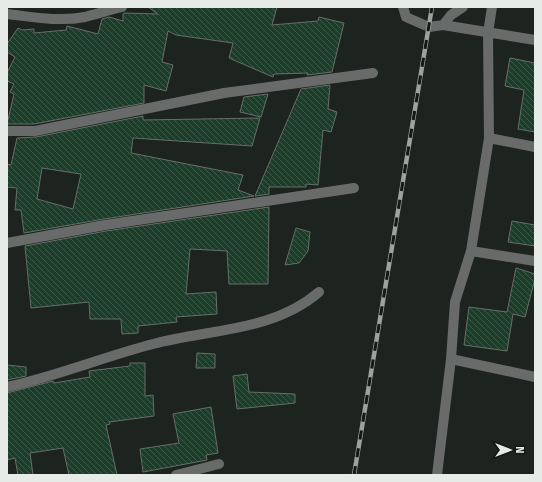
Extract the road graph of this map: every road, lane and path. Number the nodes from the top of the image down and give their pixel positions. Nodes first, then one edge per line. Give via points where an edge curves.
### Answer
1 (122, 7) edge
2 (403, 7) edge
3 (463, 7) edge
4 (492, 7) edge
5 (7, 14) edge
6 (443, 25) junction
7 (488, 33) junction
8 (535, 40) edge
9 (373, 73) dead end
10 (7, 131) edge
11 (489, 138) junction
12 (535, 147) edge
13 (354, 188) dead end
14 (7, 243) edge
15 (471, 251) junction
16 (535, 261) edge
17 (319, 292) dead end
18 (451, 359) junction
19 (535, 376) edge
20 (7, 387) edge
21 (219, 464) dead end
22 (176, 475) edge
23 (436, 475) edge

1 - 5 street via 66,19
2 - 6 street via 406,17 429,27
3 - 6 street via 451,15
4 - 7 street
6 - 7 street
7 - 8 street
7 - 11 street
9 - 10 street via 224,93 36,131
11 - 12 street
11 - 15 street
13 - 14 street via 105,225
15 - 16 street
15 - 18 street via 455,302
17 - 20 street via 307,302 257,325 160,342 43,379
18 - 19 street
18 - 23 street
21 - 22 street

